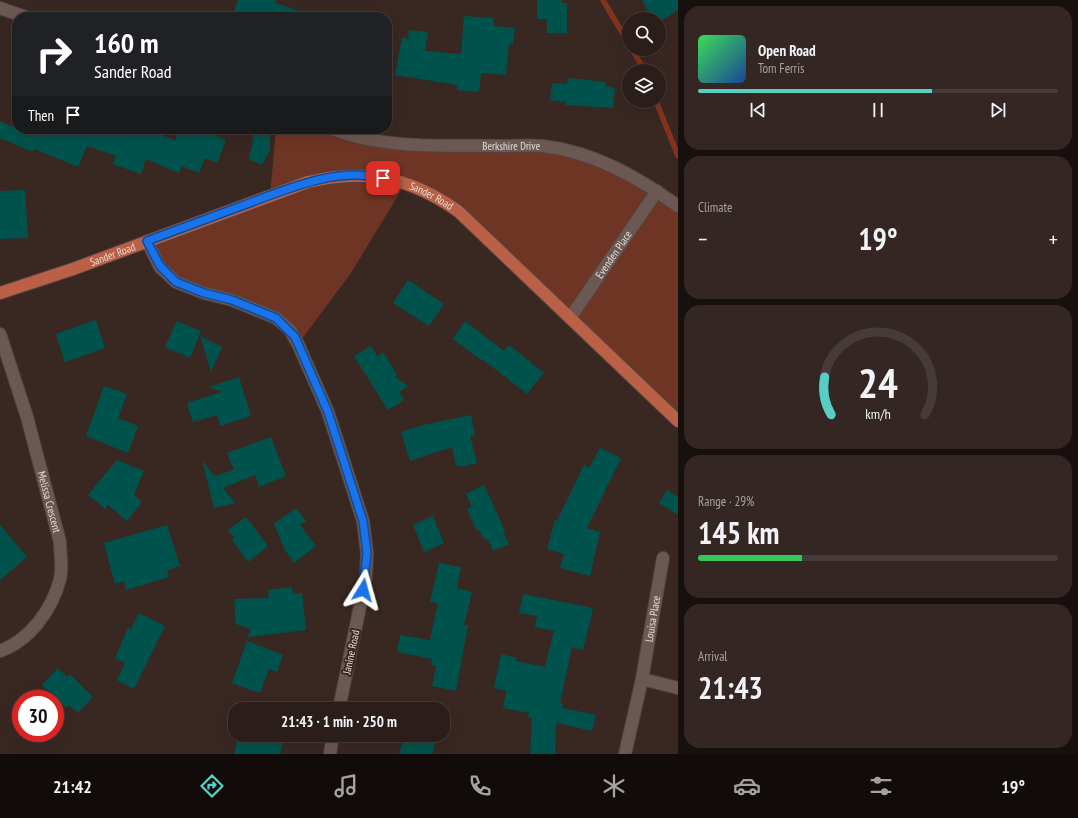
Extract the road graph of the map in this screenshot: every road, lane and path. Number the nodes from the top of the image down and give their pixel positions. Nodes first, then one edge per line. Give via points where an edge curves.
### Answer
1 (0, 8) edge
2 (12, 12) edge
3 (349, 134) edge
4 (657, 191) junction
5 (678, 206) edge
6 (147, 241) junction
7 (0, 293) edge
8 (570, 318) junction
9 (0, 334) edge
10 (678, 421) edge
11 (663, 558) dead end
12 (0, 651) edge
13 (642, 679) junction
14 (678, 688) edge
15 (340, 702) edge
16 (333, 742) edge
17 (330, 754) edge
18 (624, 754) edge

1 - 2 street
3 - 4 street, Berkshire Drive via 370,140 404,144 543,146 597,158
4 - 5 street, Berkshire Drive
4 - 8 street, Evenden Place
6 - 7 main road, Sander Road
6 - 8 main road, Sander Road via 308,182 338,176 373,176 428,192 458,211
6 - 15 street, Janine Road via 160,266 176,282 270,315 290,330 328,412 363,521 367,553 366,577
8 - 10 main road, Sander Road
9 - 12 street, Melissa Crescent via 27,418 60,542 60,578 56,592 40,622 29,634 11,647
11 - 13 street, Louisa Place
13 - 14 street
13 - 18 street, Louisa Place
16 - 17 street

